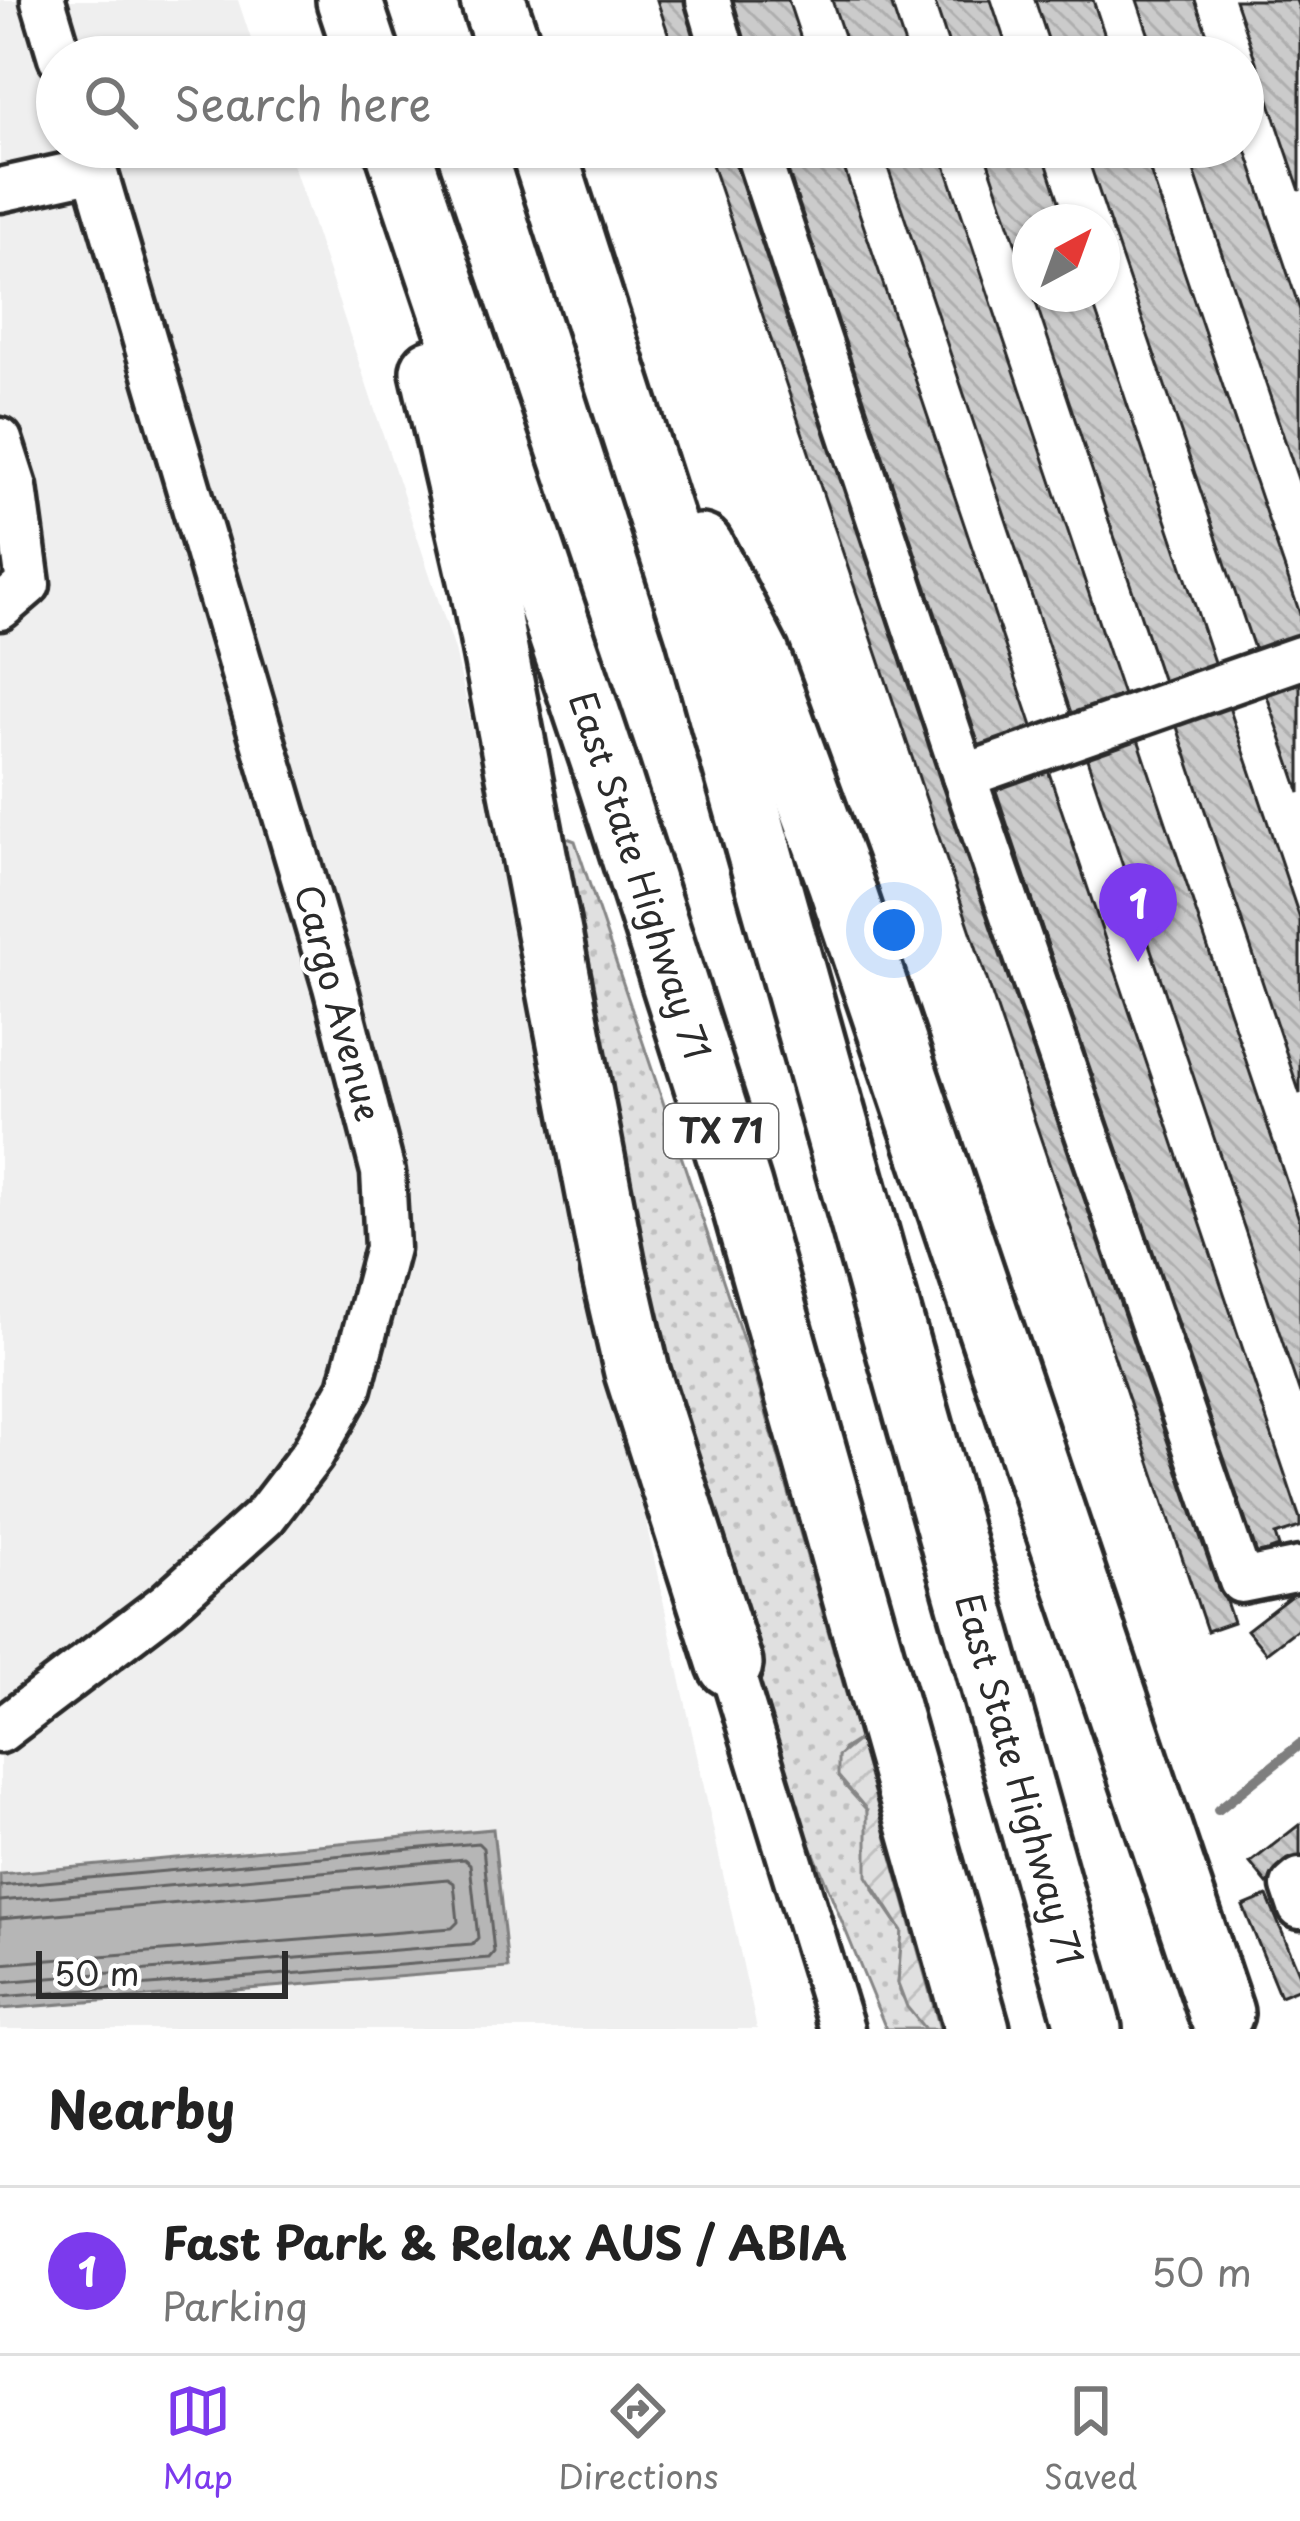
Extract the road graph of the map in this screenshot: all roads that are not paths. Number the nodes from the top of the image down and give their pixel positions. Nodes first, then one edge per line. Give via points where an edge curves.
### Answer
1 (43, 0) edge
2 (349, 0) edge
3 (493, 0) edge
4 (708, 0) edge
5 (54, 36) edge
6 (361, 36) edge
7 (505, 36) edge
8 (719, 36) edge
9 (63, 168) edge
10 (94, 168) edge
11 (404, 168) edge
12 (549, 168) edge
13 (762, 168) edge
14 (0, 190) edge
15 (429, 243) junction
16 (630, 426) junction
17 (0, 440) edge
18 (7, 493) edge
19 (0, 608) edge
20 (1300, 658) edge
21 (964, 776) junction
22 (1300, 1569) edge
23 (730, 1664) joint
24 (0, 1731) edge
25 (1300, 1880) edge
26 (1048, 1882) junction
27 (1300, 1907) edge
28 (1224, 2021) edge
29 (842, 2029) edge
30 (977, 2029) edge
31 (1089, 2029) edge
32 (1110, 2029) edge

1 - 5 street
2 - 6 highway
3 - 7 highway
4 - 8 street
9 - 14 street
10 - 24 street, Cargo Avenue via 335,986 383,1172 387,1248 350,1388 265,1516 167,1604
11 - 15 highway, East State Highway 71 / TX 71
12 - 16 highway, East State Highway 71 / TX 71
13 - 21 street
15 - 23 highway via 433,369 614,1272 637,1372
15 - 30 highway, East State Highway 71 / TX 71 via 739,1186
16 - 26 highway, East State Highway 71 / TX 71 via 698,633
16 - 28 highway via 758,655
17 - 18 street
18 - 19 street via 28,584
20 - 21 street
21 - 22 street via 1240,1581
23 - 29 street
25 - 27 street via 1293,1886
26 - 31 highway, East State Highway 71 / TX 71
26 - 32 highway

